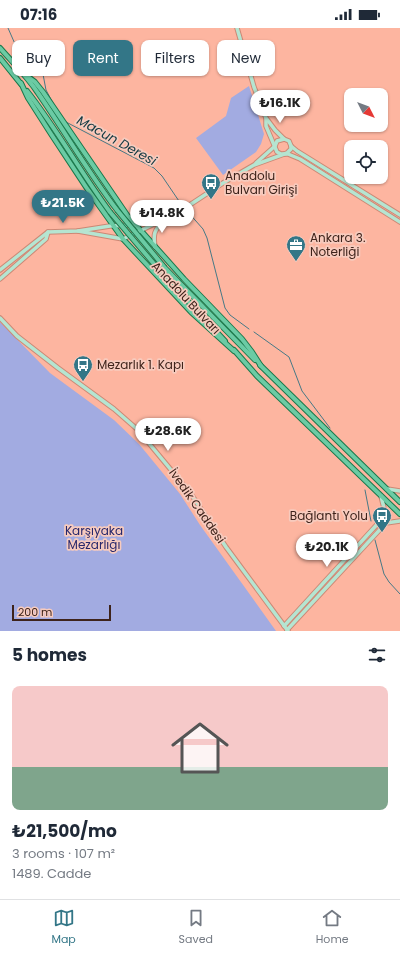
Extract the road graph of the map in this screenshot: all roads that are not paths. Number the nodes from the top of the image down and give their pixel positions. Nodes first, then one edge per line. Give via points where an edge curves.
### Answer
1 (237, 28) edge
2 (0, 48) edge
3 (0, 58) edge
4 (12, 61) edge
5 (25, 76) edge
6 (27, 76) edge
7 (21, 83) junction
8 (266, 118) junction
9 (284, 138) junction
10 (275, 146) junction
11 (291, 146) junction
12 (284, 154) junction
13 (254, 165) junction
14 (400, 215) edge
15 (162, 221) junction
16 (400, 222) edge
17 (135, 225) junction
18 (114, 226) junction
19 (78, 231) junction
20 (141, 231) junction
21 (48, 232) junction
22 (123, 239) junction
23 (155, 247) junction
24 (12, 261) junction
25 (16, 266) junction
26 (0, 270) edge
27 (0, 279) edge
28 (0, 318) edge
29 (234, 351) junction
30 (261, 366) junction
31 (387, 489) junction
32 (400, 491) edge
33 (381, 495) junction
34 (400, 502) edge
35 (400, 514) edge
36 (400, 521) edge
37 (370, 532) junction
38 (374, 535) junction
39 (351, 553) junction
40 (355, 556) junction
41 (284, 626) junction
42 (287, 630) edge

1 - 8 main road
2 - 4 main road, Anadolu Bulvarı
3 - 7 main road, Anadolu Bulvarı
5 - 30 main road, Anadolu Bulvarı, bridge via 92,177 117,210 165,268
6 - 17 main road via 43,92
7 - 18 main road via 28,98
7 - 29 main road, Anadolu Bulvarı, bridge via 110,212
8 - 9 main road
8 - 10 main road via 266,126
9 - 10 main road
9 - 11 main road
10 - 12 main road via 278,152
10 - 13 main road
11 - 12 main road via 289,152
11 - 14 main road
12 - 13 main road
12 - 16 main road via 305,162
13 - 15 main road
15 - 17 main road
15 - 20 main road
15 - 23 main road via 153,236
17 - 18 main road
17 - 20 main road
18 - 19 main road
18 - 22 main road
19 - 21 main road
19 - 22 main road
20 - 22 main road
20 - 23 main road
21 - 24 main road
21 - 25 main road via 46,239
22 - 29 main road via 191,312
23 - 30 main road via 242,339
24 - 25 main road
24 - 26 main road
25 - 27 main road
28 - 41 main road, İvedik Caddesi via 17,336 114,408 138,430 190,494
29 - 33 main road, Anadolu Bulvarı
30 - 31 main road, Anadolu Bulvarı
31 - 32 main road
31 - 34 main road, Anadolu Bulvarı
33 - 35 main road, Anadolu Bulvarı
33 - 37 main road via 384,514 382,520
36 - 38 main road via 386,523
37 - 38 main road
37 - 39 main road
38 - 40 main road
39 - 40 main road
39 - 41 main road
40 - 42 main road
41 - 42 main road, İvedik Caddesi

